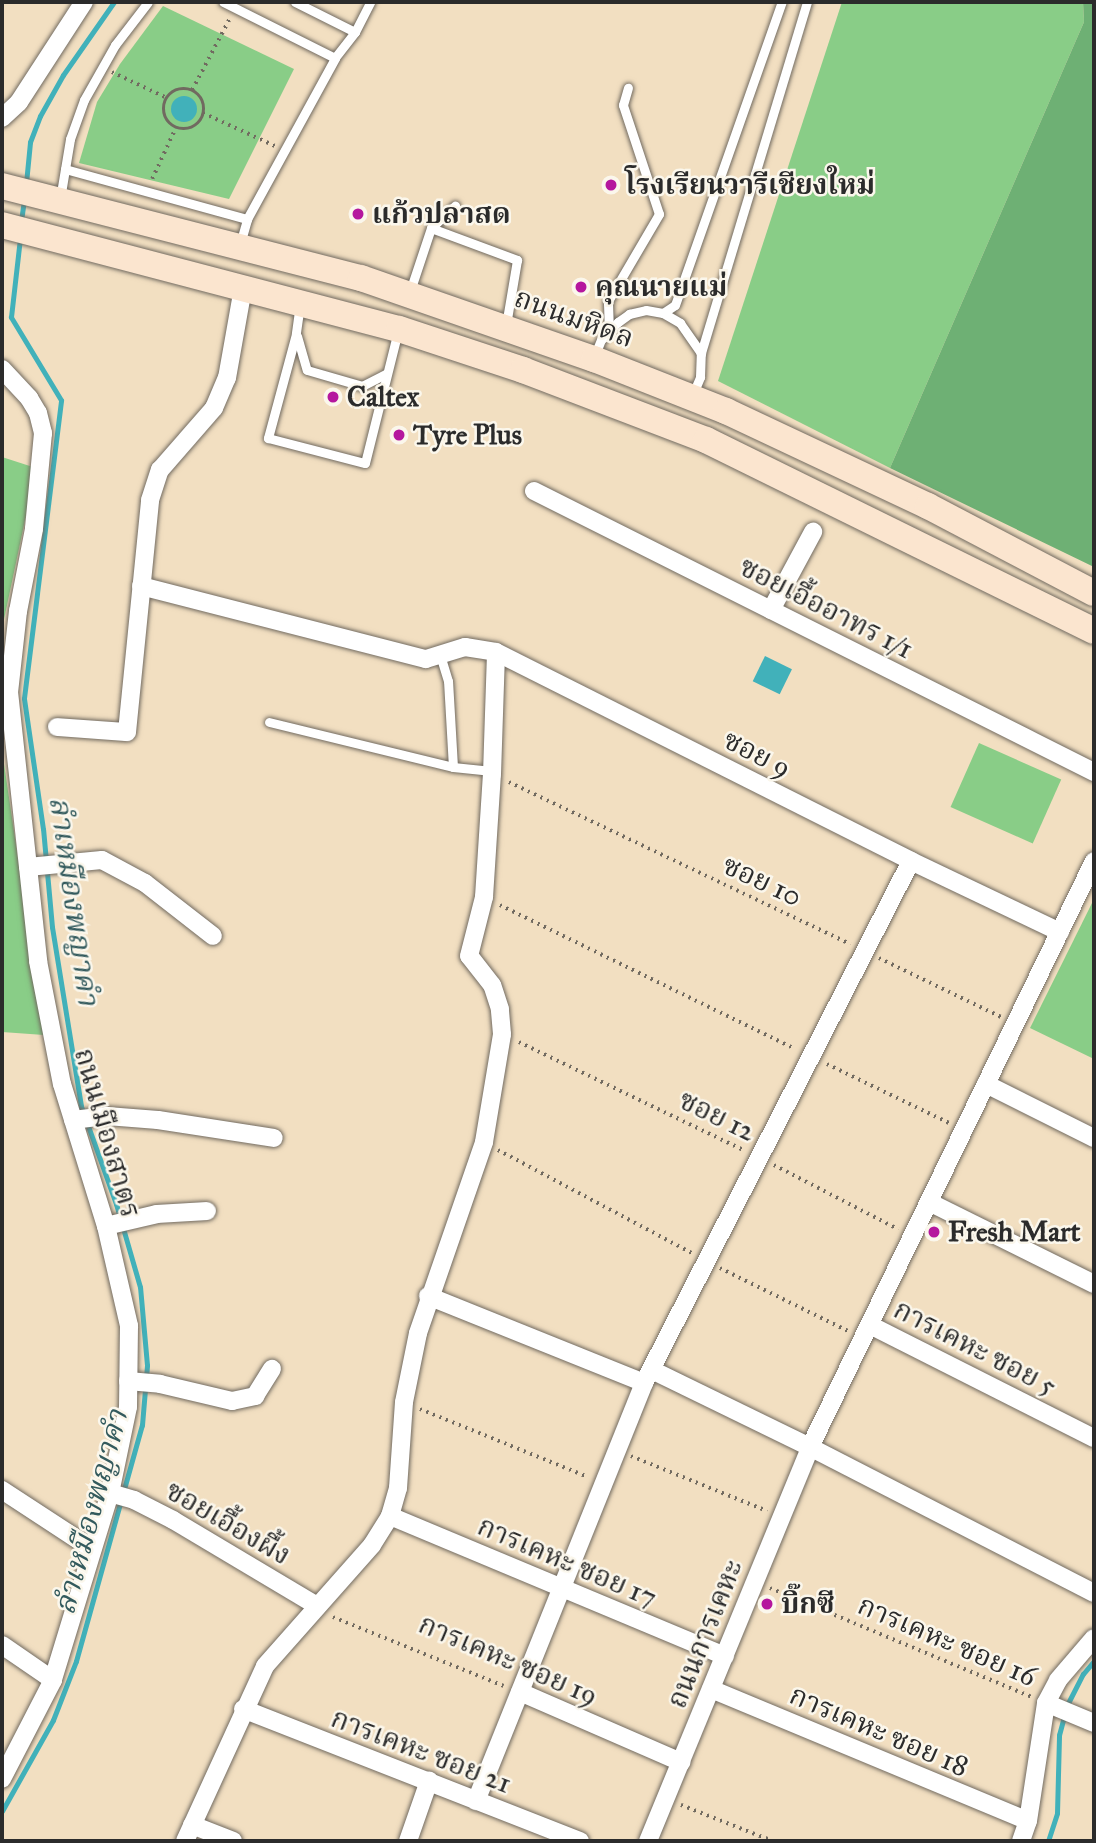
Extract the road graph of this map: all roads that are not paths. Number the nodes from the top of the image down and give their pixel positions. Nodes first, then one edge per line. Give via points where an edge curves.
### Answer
1 (84, 2) edge
2 (148, 2) edge
3 (223, 2) edge
4 (295, 2) edge
5 (370, 2) edge
6 (782, 2) edge
7 (807, 2) edge
8 (355, 32) junction
9 (335, 58) junction
10 (628, 88) dead end
11 (2, 118) edge
12 (65, 169) junction
13 (2, 186) edge
14 (48, 197) junction
15 (455, 206) dead end
16 (247, 219) junction
17 (2, 225) edge
18 (431, 228) junction
19 (240, 245) junction
20 (243, 288) junction
21 (409, 294) junction
22 (300, 304) junction
23 (663, 313) junction
24 (506, 326) junction
25 (399, 329) junction
26 (609, 332) junction
27 (296, 334) junction
28 (701, 353) junction
29 (594, 359) junction
30 (2, 369) edge
31 (387, 373) junction
32 (692, 396) junction
33 (534, 492) dead end
34 (813, 532) dead end
35 (141, 586) junction
36 (1094, 593) edge
37 (771, 610) junction
38 (1094, 631) edge
39 (496, 652) junction
40 (433, 657) junction
41 (269, 722) dead end
42 (57, 727) dead end
43 (453, 767) junction
44 (492, 772) junction
45 (1094, 772) edge
46 (911, 861) junction
47 (1094, 861) edge
48 (35, 866) junction
49 (1060, 932) junction
50 (213, 936) dead end
51 (986, 1084) junction
52 (85, 1119) junction
53 (274, 1138) dead end
54 (1094, 1138) edge
55 (929, 1202) junction
56 (207, 1211) dead end
57 (110, 1225) junction
58 (1094, 1284) edge
59 (428, 1296) junction
60 (867, 1331) junction
61 (272, 1369) dead end
62 (648, 1377) junction
63 (134, 1382) junction
64 (1094, 1438) edge
65 (810, 1447) junction
66 (2, 1490) edge
67 (121, 1496) junction
68 (390, 1516) junction
69 (92, 1549) junction
70 (561, 1588) junction
71 (1094, 1593) edge
72 (317, 1606) junction
73 (1094, 1638) edge
74 (2, 1645) edge
75 (724, 1656) junction
76 (53, 1680) junction
77 (711, 1689) junction
78 (520, 1692) junction
79 (1046, 1703) junction
80 (243, 1709) junction
81 (1094, 1723) edge
82 (681, 1762) junction
83 (2, 1779) edge
84 (429, 1782) junction
85 (476, 1801) junction
86 (1028, 1821) junction
87 (188, 1833) edge
88 (233, 1841) edge
89 (408, 1841) edge
90 (580, 1841) edge
91 (648, 1841) edge
92 (1021, 1841) edge

1 - 11 street via 19,102
2 - 12 lane via 102,67 78,113
3 - 9 lane
4 - 8 lane
5 - 8 lane
6 - 23 lane via 675,305
7 - 28 lane
8 - 9 lane
9 - 16 lane
10 - 26 lane via 623,105 659,214 608,301
12 - 14 lane
12 - 16 lane
13 - 14 main road, ถนนมหิดล
14 - 19 main road, ถนนมหิดล
15 - 18 lane
16 - 19 lane
17 - 20 main road
18 - 21 lane
18 - 24 lane via 517,261
19 - 21 main road, ถนนมหิดล
20 - 22 main road
20 - 35 street via 227,378 219,398 160,470 150,500
21 - 24 main road, ถนนมหิดล
22 - 25 main road
22 - 27 lane
23 - 26 lane via 637,311
23 - 28 lane via 685,327
24 - 29 main road, ถนนมหิดล
25 - 31 lane
25 - 38 main road via 523,370 706,440
26 - 29 lane
27 - 31 lane via 307,370 362,386
27 - 31 lane via 268,438 365,463
28 - 32 lane via 700,377
29 - 32 main road, ถนนมหิดล
30 - 48 street, ถนนเมืองสาตร via 29,398 43,433 34,529 9,692
32 - 36 main road, ถนนมหิดล via 928,506
33 - 37 street, ซอยเอื้ออาทร 1/1
34 - 37 street
35 - 40 street
35 - 42 street via 127,732
37 - 45 street, ซอยเอื้ออาทร 1/1
39 - 40 street, ซอย 9 via 465,647
39 - 44 street
39 - 46 street, ซอย 9
40 - 43 lane via 448,681
41 - 43 lane
43 - 44 lane
44 - 59 street via 484,897 469,956 492,985 502,1034 484,1142
46 - 49 street, ซอย 9
46 - 62 street
47 - 49 street, ถนนการเคหะ
48 - 50 street via 102,860 134,877
48 - 52 street, ถนนเมืองสาตร via 38,961 62,1084
49 - 51 street, ถนนการเคหะ
51 - 54 street
51 - 55 street, ถนนการเคหะ
52 - 53 street via 158,1120
52 - 57 street, ถนนเมืองสาตร
55 - 58 street
55 - 60 street, ถนนการเคหะ
56 - 57 street via 157,1214
57 - 63 street, ถนนเมืองสาตร via 129,1326
59 - 62 street
59 - 68 street via 404,1402 398,1488
60 - 64 street, การเคหะ ซอย 5
60 - 65 street, ถนนการเคหะ
61 - 63 street via 255,1396 232,1401
62 - 65 street
62 - 70 street
63 - 67 street, ถนนเมืองสาตร
65 - 71 street
65 - 75 street, ถนนการเคหะ
66 - 69 street
67 - 69 street, ถนนเมืองสาตร
67 - 72 street, ซอยเอื้องผื้ง
68 - 70 street, การเคหะ ซอย 17
68 - 72 street via 365,1554
69 - 76 street, ถนนเมืองสาตร
70 - 75 street, การเคหะ ซอย 17
70 - 78 street
72 - 80 street via 265,1666
73 - 79 street via 1058,1680
74 - 76 street
75 - 77 street, ถนนการเคหะ
76 - 83 street, ถนนเมืองสาตร
77 - 82 street, ถนนการเคหะ
77 - 86 street, การเคหะ ซอย 18
78 - 82 street, การเคหะ ซอย 19
78 - 85 street
79 - 81 street
79 - 86 street
80 - 84 street, การเคหะ ซอย 21
80 - 87 street
82 - 91 street, ถนนการเคหะ
84 - 85 street, การเคหะ ซอย 21
84 - 89 street
85 - 90 street, การเคหะ ซอย 21
86 - 92 street
87 - 88 street

